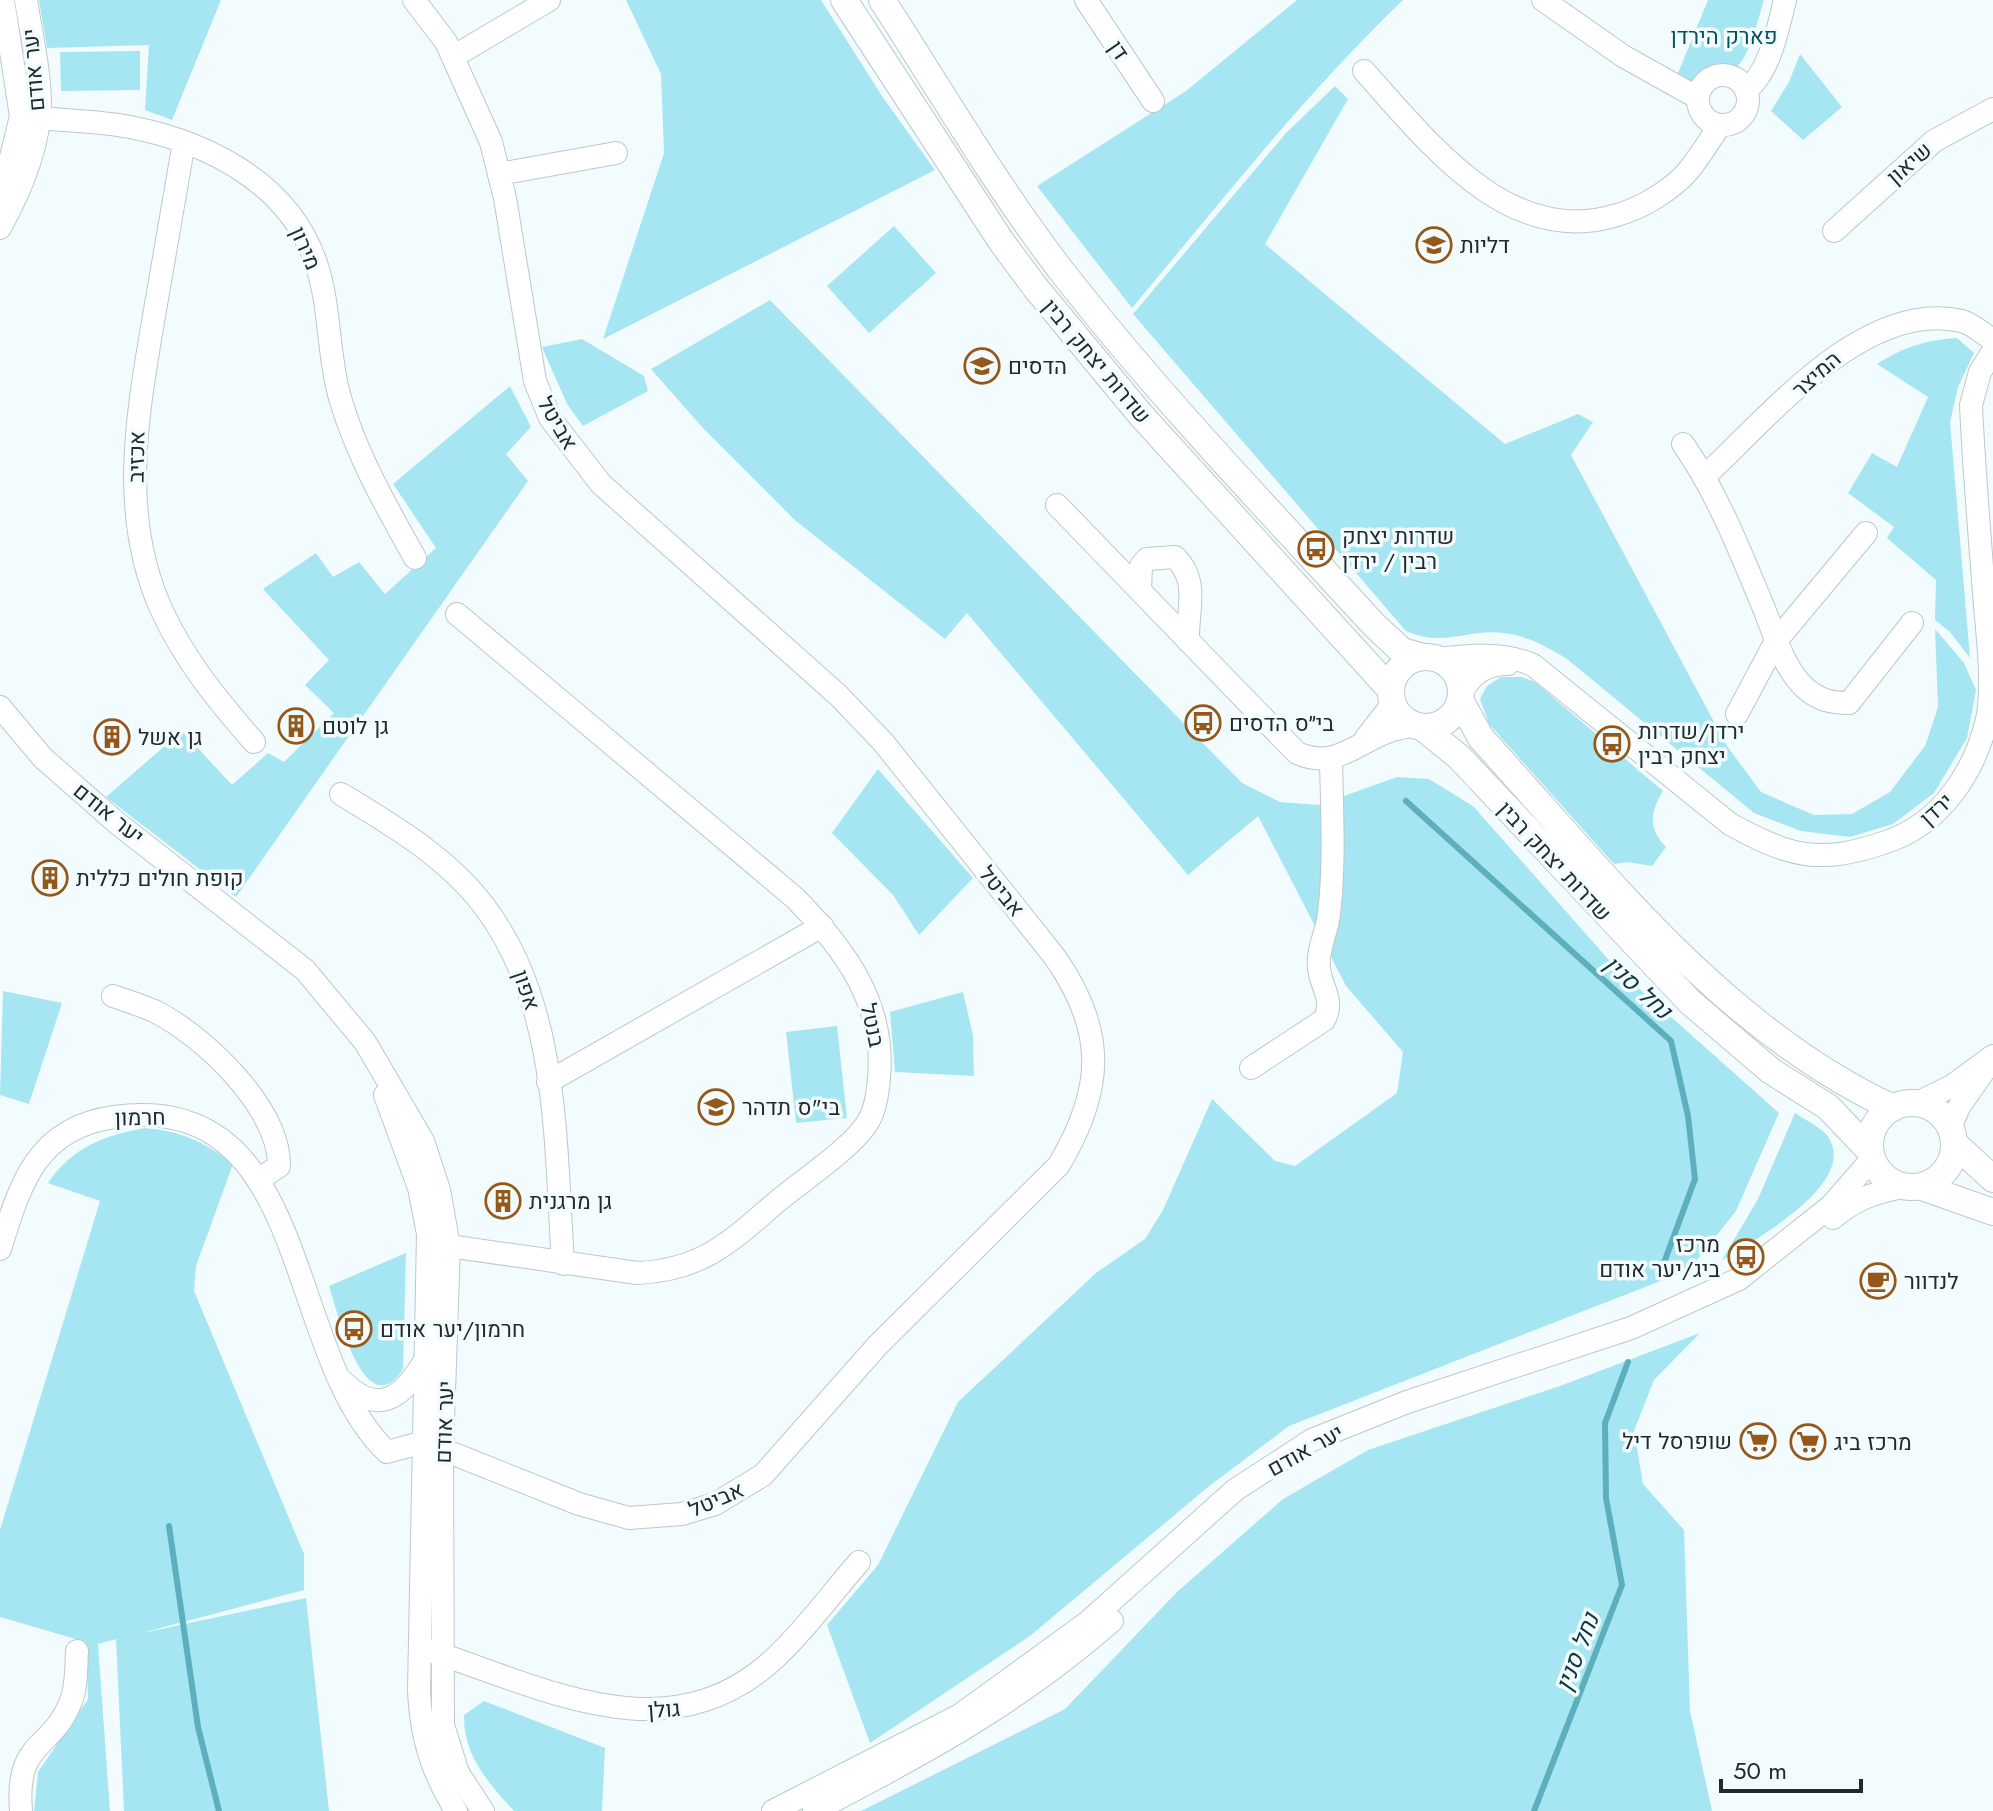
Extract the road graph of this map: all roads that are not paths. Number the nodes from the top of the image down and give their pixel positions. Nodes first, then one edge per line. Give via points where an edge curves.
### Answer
1 (3, 0) edge
2 (26, 0) edge
3 (414, 0) edge
4 (549, 0) edge
5 (844, 0) edge
6 (882, 0) edge
7 (1086, 0) edge
8 (1543, 0) edge
9 (1785, 0) edge
10 (453, 57) junction
11 (1364, 71) dead end
12 (1746, 90) junction
13 (1698, 98) junction
14 (1153, 101) dead end
15 (1993, 109) edge
16 (30, 117) junction
17 (1720, 125) junction
18 (184, 142) junction
19 (616, 153) dead end
20 (499, 174) junction
21 (0, 202) edge
22 (0, 228) edge
23 (1834, 231) dead end
24 (1993, 340) edge
25 (1993, 351) edge
26 (1683, 444) dead end
27 (1705, 476) junction
28 (1985, 481) edge
29 (1057, 505) dead end
30 (1866, 533) dead end
31 (415, 558) dead end
32 (1988, 564) edge
33 (1140, 590) junction
34 (457, 614) dead end
35 (1912, 623) dead end
36 (1188, 641) junction
37 (1776, 641) junction
38 (1430, 658) junction
39 (1533, 665) junction
40 (1391, 695) junction
41 (1460, 697) junction
42 (0, 707) edge
43 (1737, 714) dead end
44 (1419, 726) junction
45 (254, 742) dead end
46 (1362, 742) junction
47 (1331, 760) junction
48 (341, 794) dead end
49 (822, 926) junction
50 (113, 996) dead end
51 (1993, 1058) edge
52 (1251, 1068) dead end
53 (548, 1082) junction
54 (1905, 1105) junction
55 (1952, 1136) junction
56 (1871, 1155) junction
57 (1993, 1179) edge
58 (258, 1180) junction
59 (1913, 1187) junction
60 (1993, 1212) edge
61 (438, 1247) junction
62 (0, 1249) edge
63 (563, 1264) junction
64 (425, 1361) junction
65 (339, 1379) junction
66 (433, 1446) junction
67 (859, 1562) dead end
68 (77, 1651) dead end
69 (431, 1651) junction
70 (21, 1811) edge
71 (456, 1811) edge
72 (483, 1811) edge
73 (773, 1811) edge
74 (814, 1811) edge

1 - 16 street, יער אודם
2 - 16 street, יער אודם via 36,69
3 - 10 street, אביטל
4 - 10 street
5 - 40 main road, שדרות יצחק רבין via 1035,287 1140,414
6 - 38 main road, שדרות יצחק רבין via 1027,223 1092,308 1374,625 1402,651
7 - 14 street, דן
8 - 13 street via 1623,56
9 - 12 street via 1777,34
10 - 20 street, אביטל via 491,142
11 - 17 street via 1413,125 1494,198 1526,216 1558,224 1597,222 1630,212 1687,172
12 - 13 street via 1735,77 1718,75 1705,82
12 - 17 street via 1743,114
13 - 17 street via 1701,112
15 - 23 street, שיאון via 1934,141
16 - 18 street, מירון via 127,126
16 - 21 street, יער אודם
16 - 22 street, יער אודם via 24,177
18 - 31 street, מירון via 240,168 296,222 315,260 351,432
18 - 45 street, אכזיב via 136,420 135,519 162,611 183,651
19 - 20 street
20 - 66 street, אביטל via 535,381 550,418 601,484 838,695 886,746 1071,979 1095,1062 1091,1098 1059,1165 877,1346 772,1467 740,1492 682,1514 629,1518 579,1504
24 - 27 street, המיצר via 1965,322 1939,318 1878,331 1843,349
25 - 28 street, ירדן via 1980,372 1971,405
26 - 27 street
27 - 37 street
28 - 32 street, ירדן
29 - 33 street
30 - 37 street
32 - 39 street, ירדן via 1988,714 1976,752 1958,788 1932,816 1900,838 1866,849 1799,856 1730,824
33 - 36 street
33 - 36 street via 1141,566 1147,559 1175,557 1184,566 1192,595
34 - 49 street, בנטל
35 - 37 street via 1849,703 1817,697 1801,684
36 - 47 street via 1297,753
37 - 43 street
38 - 39 street, ירדן via 1485,655
38 - 40 main road via 1405,664 1396,673
38 - 41 main road via 1456,674
39 - 41 street via 1486,667 1474,674
40 - 44 main road via 1404,720
40 - 46 street via 1388,710
41 - 44 main road via 1451,717
41 - 54 main road, שדרות יצחק רבין via 1481,738 1709,982 1787,1048
42 - 61 street, יער אודם via 43,758 117,823 305,970 365,1042
44 - 46 street via 1378,733
44 - 56 main road, שדרות יצחק רבין via 1459,757 1690,1002 1771,1071 1828,1107
46 - 47 street
47 - 52 street via 1329,916 1319,950 1329,1011 1324,1020
48 - 53 street, אפון via 404,832 451,870 484,906 513,951 531,997
49 - 53 street
49 - 63 street, בנטל via 852,964 876,1026 880,1062 869,1120 841,1150 708,1258 665,1272
50 - 58 street via 155,1012 202,1043 242,1084 273,1128 279,1148 279,1166
51 - 54 street via 1952,1086
51 - 55 street via 1974,1084
53 - 63 street, אפון
54 - 55 main road via 1938,1112
54 - 56 main road via 1875,1124
55 - 57 main road
55 - 59 main road via 1946,1170
56 - 59 main road via 1890,1182
56 - 73 street, יער אודם via 1831,1206 1739,1279 1631,1328 1407,1402 1312,1440 1235,1490 1088,1622 960,1715
58 - 62 street, חרמון via 241,1153 212,1130 179,1117 140,1113 102,1118 67,1132 41,1153 21,1183
58 - 65 street, חרמון
59 - 60 main road
59 - 74 street, יער אודם via 1857,1200 1768,1271 1675,1321 1320,1449 1246,1498 1044,1678 964,1731
61 - 63 street, בנטל
61 - 64 street, יער אודם
61 - 66 street, יער אודם
64 - 65 street via 408,1388 393,1398 356,1396
64 - 66 street, יער אודם
65 - 66 street, חרמון via 351,1409 387,1452
66 - 69 street, יער אודם
67 - 69 street, גולן via 776,1657 737,1687 693,1706 616,1709
68 - 70 street via 72,1700 32,1749 22,1770
69 - 71 street, יער אודם via 421,1721 425,1748
69 - 72 street, יער אודם via 449,1750

